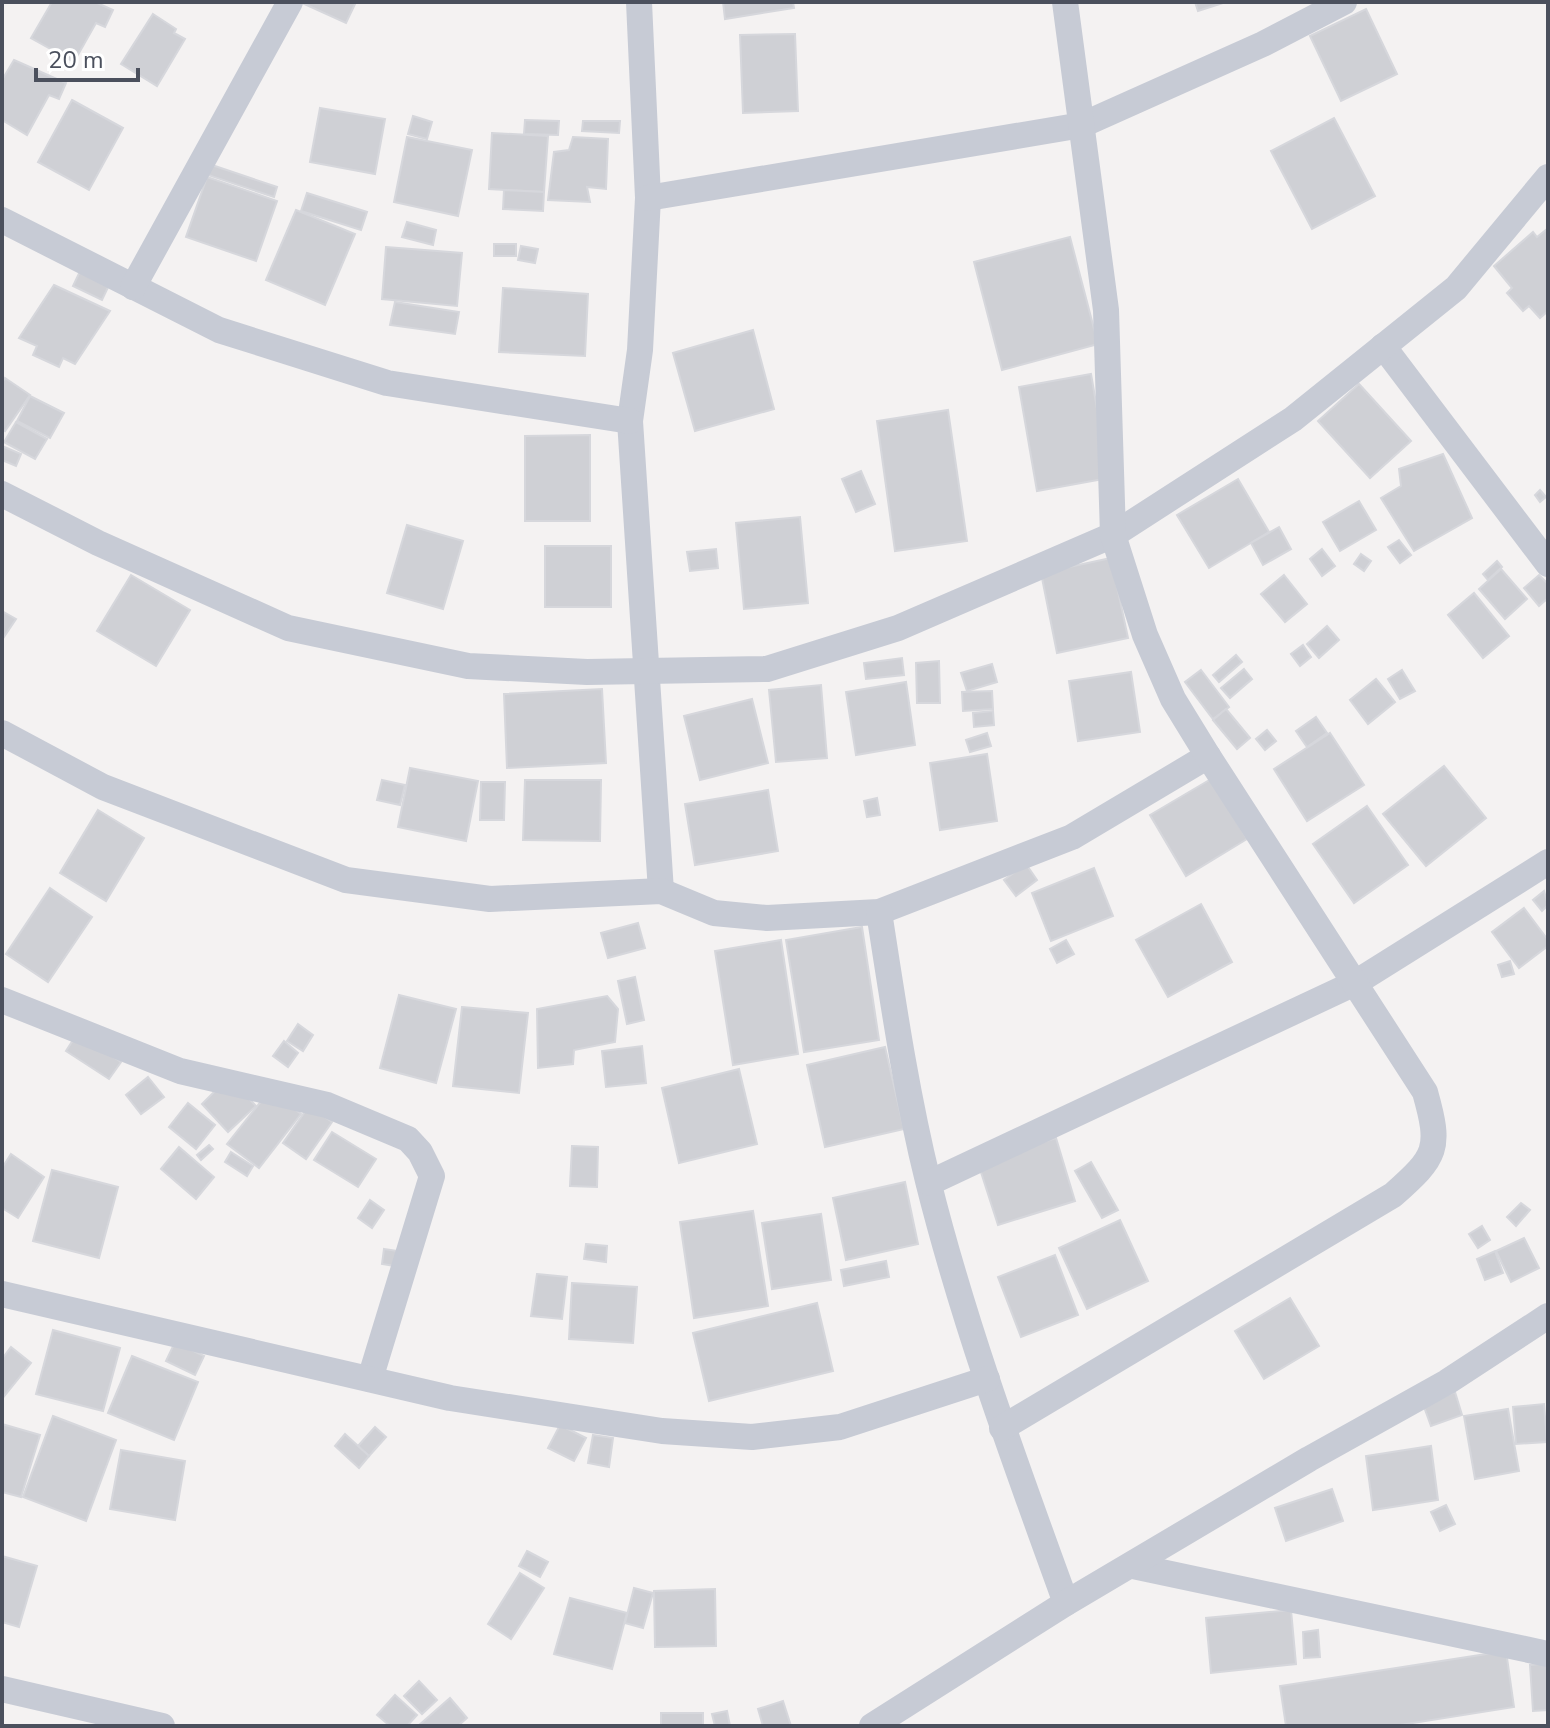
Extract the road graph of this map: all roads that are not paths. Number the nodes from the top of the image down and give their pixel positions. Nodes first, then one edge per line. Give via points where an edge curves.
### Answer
1 (290, 2) edge
2 (639, 2) edge
3 (1065, 2) edge
4 (1344, 2) edge
5 (1082, 125) junction
6 (1548, 177) edge
7 (648, 198) junction
8 (2, 220) edge
9 (133, 287) junction
10 (1383, 346) junction
11 (630, 421) junction
12 (2, 494) edge
13 (1113, 535) junction
14 (1548, 564) edge
15 (645, 671) junction
16 (2, 733) edge
17 (1208, 756) junction
18 (1548, 862) edge
19 (661, 891) junction
20 (879, 912) junction
21 (1355, 983) junction
22 (2, 1000) edge
23 (929, 1183) junction
24 (2, 1294) edge
25 (1548, 1316) edge
26 (370, 1379) junction
27 (987, 1379) junction
28 (1002, 1428) junction
29 (1133, 1566) junction
30 (1066, 1603) junction
31 (1548, 1654) edge
32 (2, 1689) edge
33 (162, 1726) edge
34 (872, 1726) edge

1 - 9 street
2 - 7 street
3 - 5 street
4 - 5 street
5 - 7 street
5 - 13 street via 1106,310
6 - 10 street via 1456,288
7 - 11 street via 640,350
8 - 9 street
9 - 11 street via 219,330 387,383
10 - 13 street via 1293,419
10 - 14 street
11 - 15 street
12 - 15 street via 288,628 468,666
13 - 15 street via 898,628 767,669
13 - 17 street via 1145,635 1173,699
15 - 19 street
16 - 19 street via 103,787 346,880 490,899
17 - 20 street via 1072,837
17 - 21 street
18 - 21 street
19 - 20 street via 714,913 754,917
20 - 23 street
21 - 23 street
21 - 28 street via 1425,1092 1435,1130 1427,1165 1393,1195
22 - 26 street via 180,1071 327,1105 408,1139 432,1176
23 - 27 street
24 - 26 street
25 - 29 street via 1447,1382
26 - 27 street via 450,1398 662,1431 752,1437 840,1427
27 - 28 street
28 - 30 street
29 - 30 street
29 - 31 street
30 - 34 street
32 - 33 street

